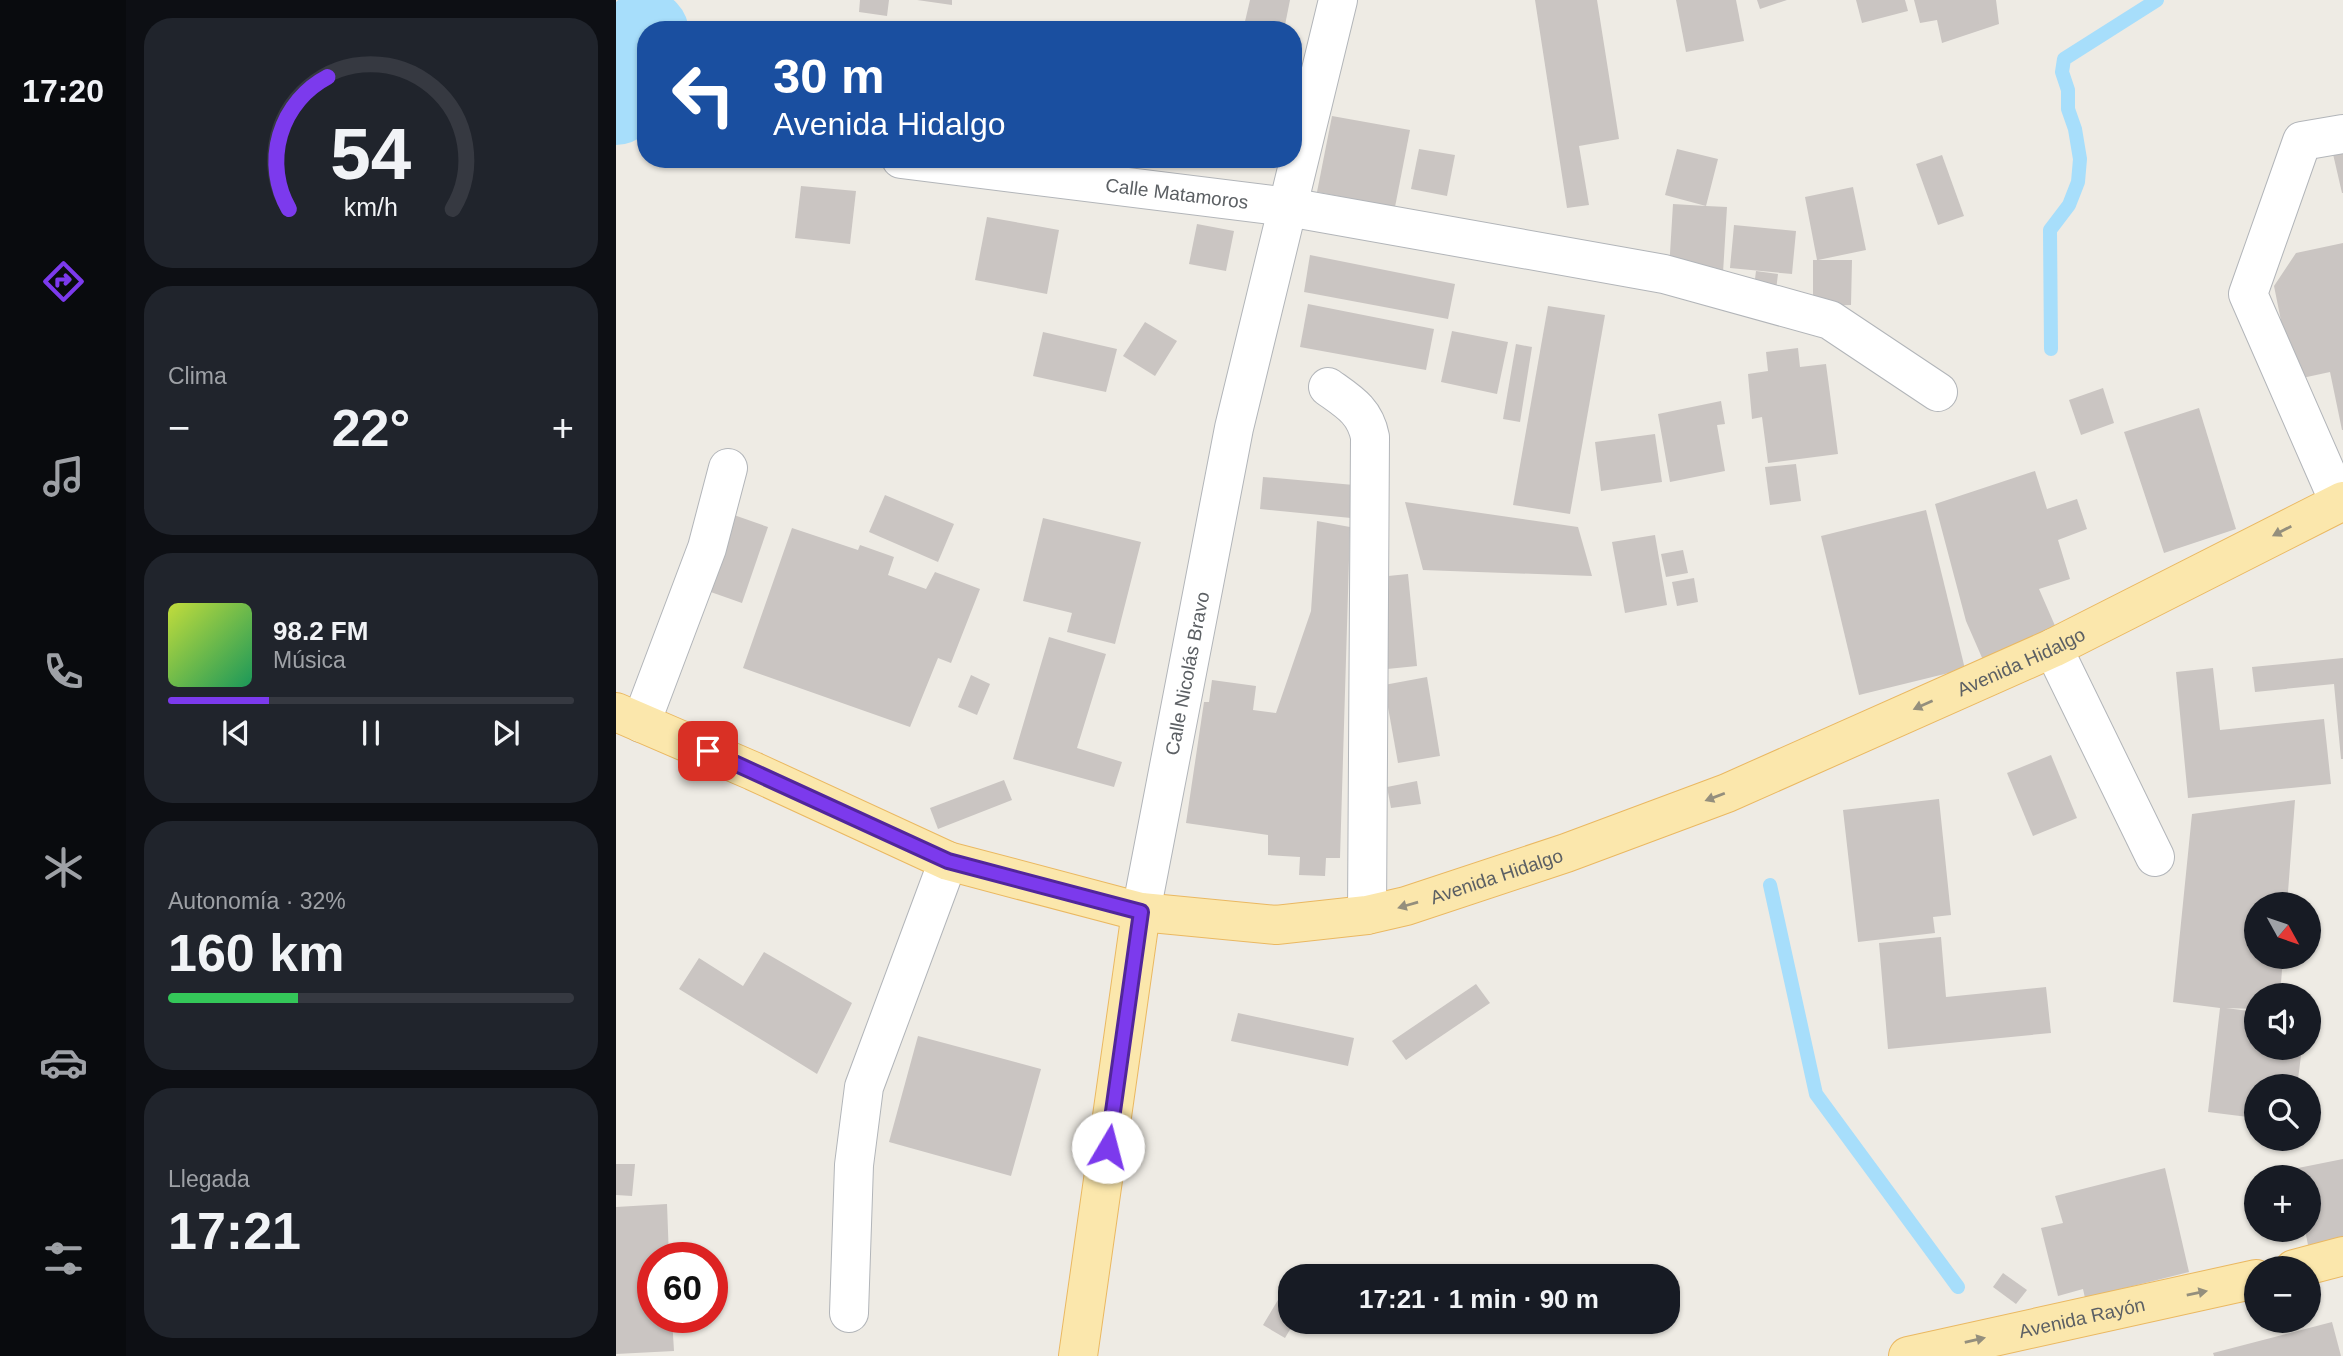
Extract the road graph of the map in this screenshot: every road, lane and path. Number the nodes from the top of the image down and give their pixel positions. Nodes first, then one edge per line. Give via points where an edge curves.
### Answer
1 (1338, 0) edge
2 (2343, 134) edge
3 (1302, 149) edge
4 (974, 168) edge
5 (1297, 168) edge
6 (1288, 207) junction
7 (1328, 387) dead end
8 (1938, 392) dead end
9 (728, 468) dead end
10 (2341, 501) edge
11 (2053, 648) junction
12 (628, 717) edge
13 (2155, 857) dead end
14 (948, 861) junction
15 (1141, 912) junction
16 (1367, 915) junction
17 (2343, 1256) edge
18 (2321, 1262) edge
19 (2244, 1282) edge
20 (849, 1313) dead end
21 (1078, 1356) edge
22 (1908, 1356) edge

1 - 3 street, Calle Nicolás Bravo
2 - 10 street via 2302,141 2248,293
4 - 6 street, Calle Matamoros
5 - 6 street, Calle Nicolás Bravo
6 - 8 street, Calle Matamoros via 1664,274 1830,320
6 - 15 street, Calle Nicolás Bravo via 1234,428
7 - 16 street via 1356,406 1366,418 1370,437
9 - 12 street via 707,548
10 -> 11 main road, Avenida Hidalgo
11 - 13 street
11 -> 16 main road, Avenida Hidalgo via 1727,793 1566,853
12 - 14 main road, Avenida Hidalgo
14 - 15 main road, Avenida Hidalgo
14 - 20 street via 864,1087 854,1165
15 - 16 main road, Avenida Hidalgo via 1276,925
15 - 21 main road, Calle Nicolás Bravo
17 - 18 main road
22 -> 19 main road, Avenida Rayón

